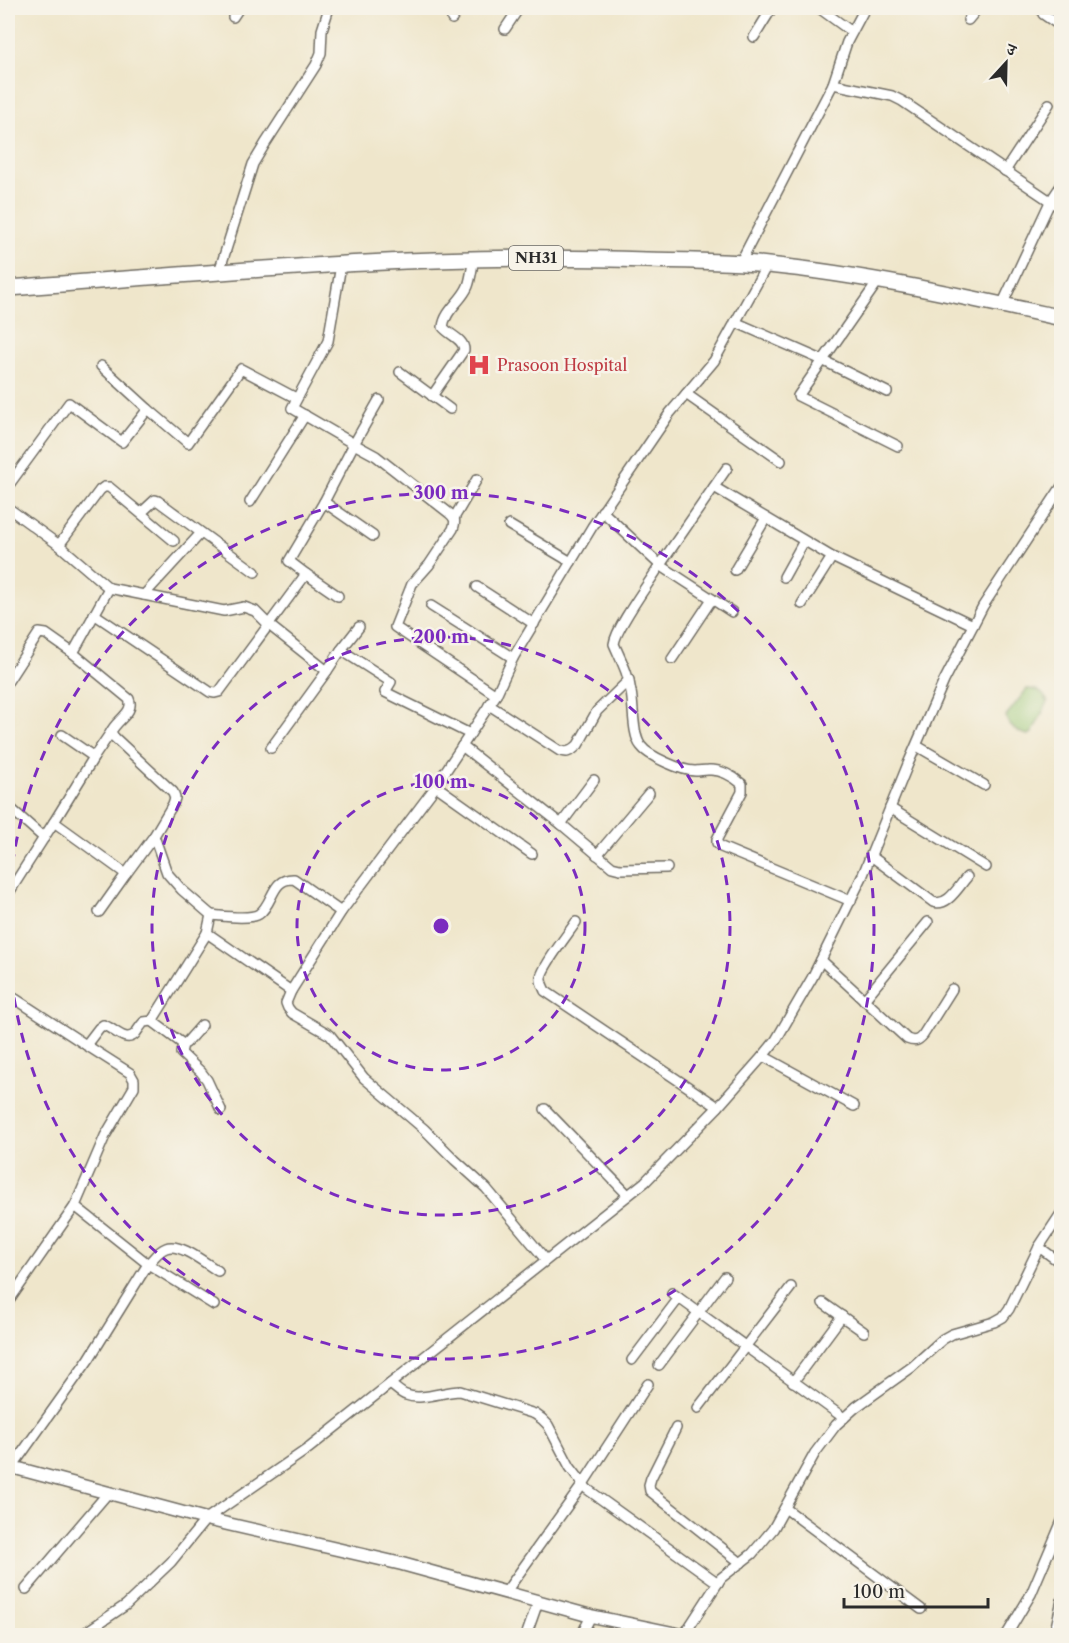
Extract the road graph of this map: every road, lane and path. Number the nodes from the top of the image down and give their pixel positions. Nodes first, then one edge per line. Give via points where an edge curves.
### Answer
1 (239, 8) edge
2 (329, 8) edge
3 (459, 8) edge
4 (519, 8) edge
5 (772, 8) edge
6 (819, 8) edge
7 (865, 8) edge
8 (978, 8) edge
9 (1043, 14) dead end
10 (232, 18) dead end
11 (452, 19) dead end
12 (968, 20) dead end
13 (1060, 21) edge
14 (505, 29) dead end
15 (852, 32) junction
16 (754, 37) dead end
17 (833, 84) junction
18 (1049, 104) dead end
19 (1005, 171) junction
20 (1062, 184) edge
21 (1050, 202) junction
22 (1062, 209) edge
23 (474, 258) junction
24 (740, 263) junction
25 (340, 265) junction
26 (767, 265) junction
27 (219, 272) junction
28 (879, 280) junction
29 (8, 288) edge
30 (1002, 305) junction
31 (1062, 318) edge
32 (735, 322) junction
33 (822, 360) junction
34 (101, 366) dead end
35 (400, 372) dead end
36 (887, 392) dead end
37 (686, 394) junction
38 (432, 396) junction
39 (296, 398) junction
40 (379, 400) dead end
41 (148, 409) junction
42 (450, 409) dead end
43 (305, 415) junction
44 (354, 444) junction
45 (898, 446) dead end
46 (781, 461) dead end
47 (728, 468) dead end
48 (477, 479) dead end
49 (8, 486) edge
50 (1062, 486) edge
51 (714, 487) junction
52 (250, 502) dead end
53 (324, 502) junction
54 (8, 508) edge
55 (602, 511) junction
56 (141, 513) junction
57 (454, 518) junction
58 (766, 518) junction
59 (509, 525) dead end
60 (201, 533) junction
61 (373, 536) dead end
62 (174, 541) dead end
63 (804, 541) junction
64 (59, 545) junction
65 (832, 557) junction
66 (571, 562) junction
67 (660, 565) junction
68 (735, 570) dead end
69 (255, 572) dead end
70 (306, 574) junction
71 (784, 577) dead end
72 (477, 587) dead end
73 (109, 588) junction
74 (144, 595) junction
75 (338, 596) dead end
76 (712, 599) junction
77 (802, 604) dead end
78 (431, 606) dead end
79 (732, 612) dead end
80 (94, 614) junction
81 (534, 624) junction
82 (269, 625) junction
83 (973, 625) junction
84 (359, 627) dead end
85 (341, 650) junction
86 (73, 653) junction
87 (513, 658) junction
88 (672, 659) dead end
89 (327, 671) junction
90 (629, 680) junction
91 (8, 681) edge
92 (496, 695) junction
93 (489, 705) junction
94 (111, 732) junction
95 (470, 734) junction
96 (62, 735) dead end
97 (462, 746) junction
98 (916, 746) junction
99 (271, 748) dead end
100 (94, 757) junction
101 (594, 780) dead end
102 (984, 785) dead end
103 (436, 786) junction
104 (649, 793) dead end
105 (8, 806) edge
106 (890, 808) junction
107 (54, 822) junction
108 (561, 824) junction
109 (154, 836) junction
110 (44, 838) junction
111 (532, 854) dead end
112 (597, 855) junction
113 (871, 856) junction
114 (986, 867) dead end
115 (667, 868) dead end
116 (126, 874) junction
117 (966, 877) dead end
118 (8, 894) edge
119 (851, 901) junction
120 (99, 912) dead end
121 (341, 912) junction
122 (211, 915) junction
123 (576, 922) dead end
124 (928, 922) dead end
125 (207, 933) junction
126 (821, 960) junction
127 (952, 989) dead end
128 (291, 991) junction
129 (14, 998) dead end
130 (864, 1000) junction
131 (152, 1021) junction
132 (202, 1025) dead end
133 (183, 1044) junction
134 (86, 1045) junction
135 (763, 1056) junction
136 (854, 1106) dead end
137 (718, 1107) junction
138 (545, 1109) dead end
139 (221, 1110) dead end
140 (628, 1195) junction
141 (75, 1206) junction
142 (1062, 1212) edge
143 (1039, 1246) junction
144 (546, 1260) junction
145 (148, 1264) junction
146 (1062, 1264) edge
147 (218, 1271) dead end
148 (725, 1277) dead end
149 (791, 1287) dead end
150 (8, 1302) edge
151 (823, 1303) dead end
152 (214, 1305) dead end
153 (698, 1312) junction
154 (842, 1316) junction
155 (864, 1332) dead end
156 (745, 1347) junction
157 (632, 1360) dead end
158 (658, 1365) dead end
159 (793, 1382) junction
160 (390, 1384) junction
161 (648, 1384) dead end
162 (698, 1408) dead end
163 (844, 1418) junction
164 (676, 1428) dead end
165 (10, 1466) edge
166 (583, 1484) junction
167 (108, 1493) junction
168 (785, 1508) junction
169 (206, 1519) junction
170 (1062, 1521) edge
171 (741, 1563) junction
172 (718, 1583) junction
173 (26, 1589) dead end
174 (505, 1593) junction
175 (1062, 1600) edge
176 (538, 1602) junction
177 (921, 1610) dead end
178 (591, 1616) junction
179 (665, 1633) edge
180 (80, 1635) edge
181 (526, 1635) edge
182 (581, 1635) edge
183 (685, 1635) edge
184 (1008, 1635) edge
185 (1054, 1635) edge

1 - 10 street
2 - 27 street via 322,30 321,53 254,164
3 - 11 street
4 - 14 street
5 - 16 street
6 - 15 street
7 - 15 street
8 - 12 street
9 - 13 street
15 - 17 street
17 - 19 street via 902,101
17 - 24 street
18 - 19 street
19 - 21 street
20 - 21 street
21 - 22 street
21 - 30 street
23 - 24 highway, NH31
23 - 25 highway, NH31
23 - 38 street via 468,286 443,327 464,345 464,350
24 - 26 highway, NH31
25 - 27 highway, NH31
25 - 39 street via 328,341
26 - 28 highway, NH31
26 - 32 street
27 - 29 highway, NH31
28 - 30 highway, NH31
28 - 33 street
30 - 31 highway, NH31
32 - 33 street
32 - 37 street via 714,361
33 - 36 street
33 - 45 street via 798,396
34 - 41 street
35 - 38 street
37 - 46 street
37 - 55 street
38 - 42 street
39 - 41 street via 241,369 188,443
39 - 43 street via 291,408
40 - 44 street
41 - 49 street via 122,442 69,403
43 - 44 street
43 - 52 street
44 - 53 street
44 - 57 street via 376,456
47 - 51 street
48 - 57 street
50 - 83 street
51 - 58 street
51 - 67 street
53 - 61 street
53 - 70 street via 289,561
54 - 64 street
55 - 66 street
55 - 67 street
56 - 60 street via 155,500
56 - 62 street
56 - 64 street via 105,487
57 - 92 street via 453,529 412,584 394,627
58 - 63 street
58 - 68 street
59 - 66 street
60 - 69 street
60 - 74 street
63 - 65 street
63 - 71 street
64 - 73 street
65 - 77 street
65 - 83 street
66 - 81 street
67 - 76 street
67 - 90 street via 614,640
70 - 75 street
70 - 82 street
72 - 81 street
73 - 74 street
73 - 80 street
74 - 82 street via 224,611 244,607 255,611
76 - 79 street
76 - 88 street
78 - 87 street
80 - 82 street via 215,693
80 - 86 street
81 - 87 street
82 - 89 street
83 - 98 street
84 - 85 street
85 - 89 street
85 - 95 street via 391,682 385,692
86 - 91 street via 39,633
86 - 94 street via 131,703
87 - 92 street
89 - 99 street
90 - 93 street via 597,711 578,745 567,752
90 - 119 street via 635,731 641,746 678,768 717,770 742,784 742,792 717,839 721,847
92 - 93 street
93 - 95 street
94 - 100 street
94 - 109 street via 173,792 173,804
95 - 97 street
96 - 100 street
97 - 103 street
97 - 108 street
98 - 102 street
98 - 106 street
100 - 107 street
101 - 108 street
103 - 111 street
103 - 121 street
104 - 112 street
105 - 110 street
106 - 113 street
106 - 114 street
107 - 110 street
107 - 116 street
108 - 112 street
109 - 116 street
109 - 122 street via 167,873
110 - 118 street
112 - 115 street via 620,869
113 - 117 street via 938,904 947,901
113 - 119 street
116 - 120 street
119 - 126 street
121 - 122 street via 294,879 285,878 258,915
121 - 128 street
122 - 125 street
123 - 137 street via 545,969 541,978 545,991
124 - 130 street
125 - 128 street
125 - 131 street
126 - 130 street
126 - 135 street
127 - 130 street via 923,1035 914,1041 908,1040
128 - 144 street via 286,1003 292,1013 330,1035 364,1078 486,1188
129 - 134 street
131 - 133 street
131 - 134 street via 144,1022 130,1037 103,1025
132 - 133 street
133 - 139 street via 181,1053 207,1080
134 - 141 street via 130,1074 134,1088 105,1136
135 - 136 street
135 - 137 street
137 - 140 street
138 - 140 street
140 - 144 street
141 - 145 street
141 - 150 street
142 - 143 street
143 - 146 street
143 - 163 street via 1003,1317 943,1338
144 - 160 street
145 - 147 street via 164,1248 176,1247
145 - 152 street
145 - 165 street via 89,1359
148 - 153 street
149 - 156 street
151 - 154 street
153 - 156 street
153 - 157 street via 675,1296
153 - 158 street
154 - 155 street
154 - 159 street
156 - 159 street
156 - 162 street
159 - 163 street
160 - 166 street via 411,1397 460,1390 535,1414 548,1425
160 - 169 street via 309,1448
161 - 166 street
163 - 168 street via 815,1454
164 - 171 street via 651,1478 650,1491
165 - 167 main road
166 - 172 street
166 - 174 street
167 - 169 main road
167 - 173 street
168 - 171 street via 763,1543
168 - 177 street
169 - 174 main road via 402,1564
169 - 180 street via 171,1562 126,1605
170 - 184 street via 1031,1594
171 - 172 street
172 - 183 street
174 - 176 main road
175 - 185 street
176 - 178 main road
176 - 181 street
178 - 179 main road
178 - 182 street
179 - 183 main road

